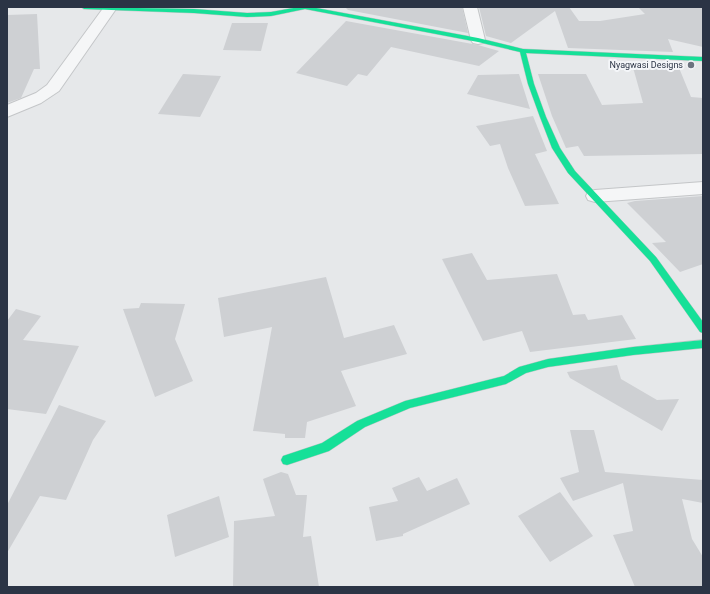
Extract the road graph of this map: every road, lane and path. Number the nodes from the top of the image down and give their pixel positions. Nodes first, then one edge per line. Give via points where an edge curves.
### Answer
1 (84, 7) edge
2 (303, 7) edge
3 (470, 7) edge
4 (109, 9) junction
5 (478, 40) junction
6 (523, 51) junction
7 (703, 59) edge
8 (7, 112) edge
9 (703, 188) edge
10 (595, 196) junction
11 (703, 329) edge
12 (703, 344) edge
13 (287, 460) dead end

1 - 4 street
2 - 4 street via 271,14 247,15
2 - 5 street
3 - 5 street
4 - 8 street via 54,88 35,101
5 - 6 street
6 - 7 street
6 - 10 street via 531,84 556,148 572,172
9 - 10 street
10 - 11 street via 653,259
12 - 13 street via 633,351 536,366 506,380 409,404 360,424 325,447

